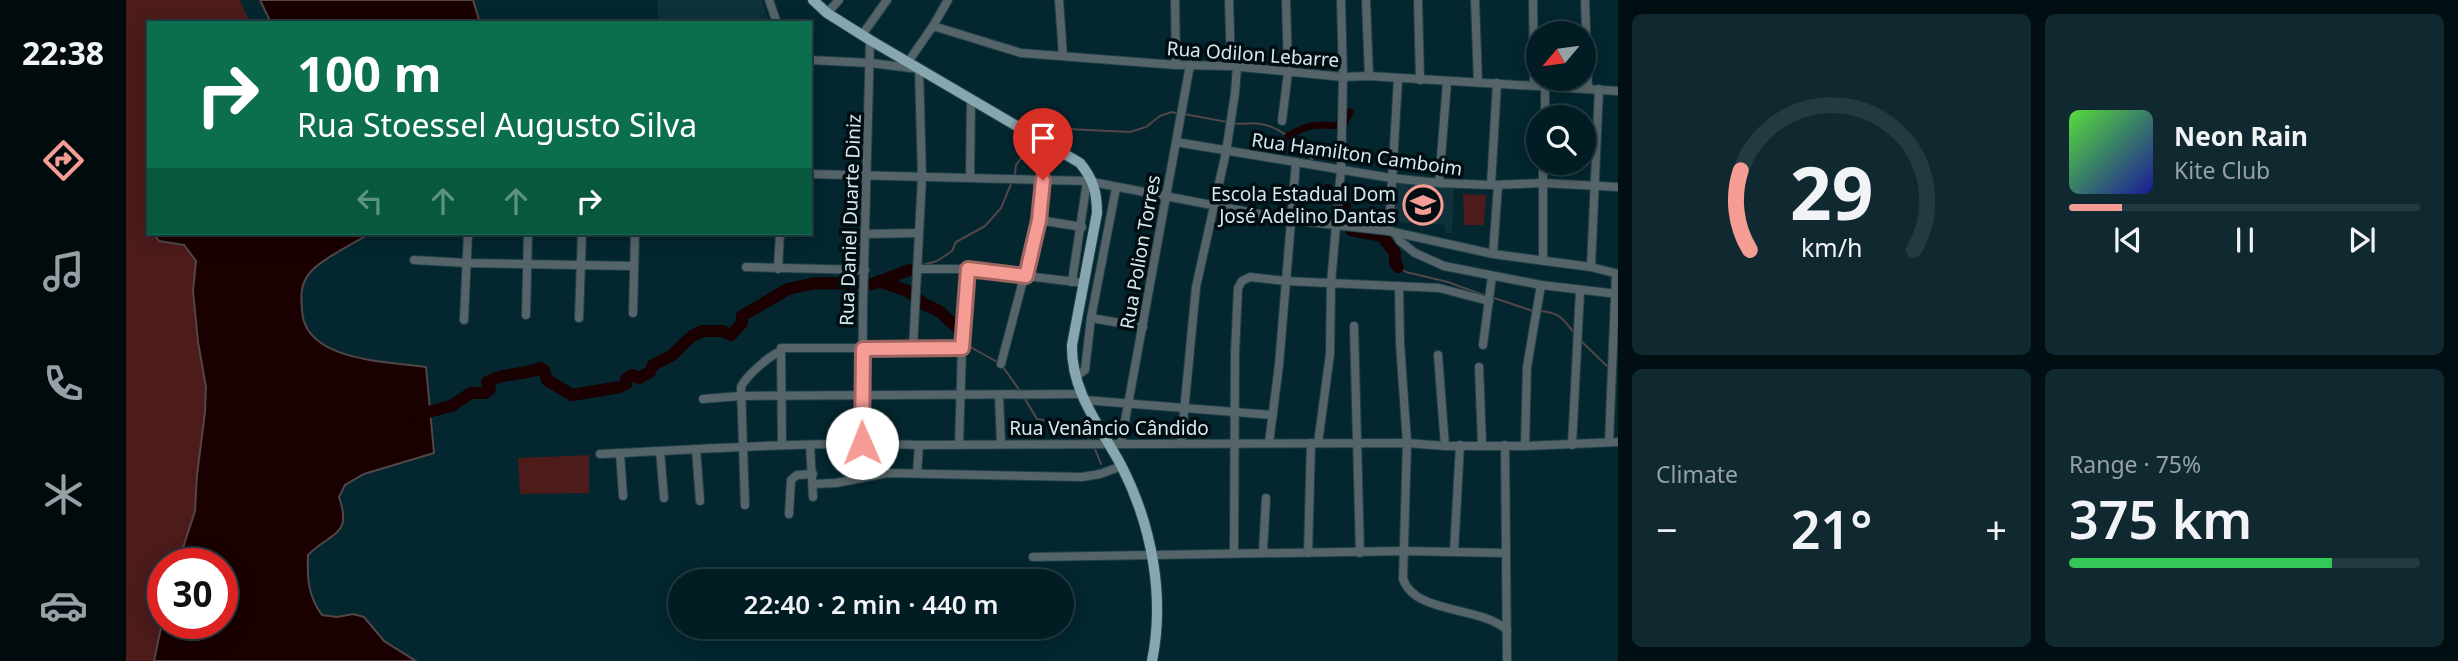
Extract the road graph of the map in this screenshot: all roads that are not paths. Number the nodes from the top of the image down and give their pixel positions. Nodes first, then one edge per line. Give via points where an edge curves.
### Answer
1 (769, 0) edge
2 (813, 0) edge
3 (839, 0) edge
4 (887, 0) edge
5 (948, 0) edge
6 (1059, 0) edge
7 (1174, 0) edge
8 (1229, 0) edge
9 (1286, 0) edge
10 (1341, 0) edge
11 (1366, 0) edge
12 (1418, 0) edge
13 (1475, 0) edge
14 (1533, 0) edge
15 (1585, 0) edge
16 (827, 13) junction
17 (776, 21) edge
18 (1533, 21) edge
19 (1586, 21) edge
20 (933, 26) junction
21 (866, 38) junction
22 (1063, 56) junction
23 (812, 60) edge
24 (908, 62) junction
25 (871, 63) junction
26 (1176, 65) junction
27 (1190, 65) junction
28 (1234, 67) junction
29 (919, 69) junction
30 (1288, 72) junction
31 (1368, 76) junction
32 (1343, 77) junction
33 (1398, 79) junction
34 (1420, 80) junction
35 (1447, 82) junction
36 (1478, 82) junction
37 (1497, 83) junction
38 (1526, 84) edge
39 (1596, 89) edge
40 (1599, 89) junction
41 (1618, 90) edge
42 (971, 99) junction
43 (1282, 121) dead end
44 (1176, 142) junction
45 (1226, 152) junction
46 (1296, 162) junction
47 (1341, 170) junction
48 (812, 174) edge
49 (867, 175) junction
50 (1543, 175) edge
51 (922, 177) junction
52 (970, 178) junction
53 (1391, 178) junction
54 (1043, 180) junction
55 (1090, 182) junction
56 (1439, 183) junction
57 (1543, 183) junction
58 (1494, 185) junction
59 (1595, 186) junction
60 (1618, 187) edge
61 (1116, 188) junction
62 (1166, 197) junction
63 (1215, 206) junction
64 (1039, 220) junction
65 (1290, 220) junction
66 (1337, 226) junction
67 (1082, 227) junction
68 (1392, 232) junction
69 (917, 233) junction
70 (865, 234) junction
71 (468, 235) edge
72 (528, 235) edge
73 (582, 235) edge
74 (635, 235) edge
75 (780, 235) edge
76 (1493, 254) junction
77 (414, 260) dead end
78 (1543, 261) junction
79 (467, 263) junction
80 (527, 264) junction
81 (581, 265) junction
82 (633, 266) junction
83 (746, 267) dead end
84 (1591, 267) junction
85 (778, 269) junction
86 (917, 269) junction
87 (968, 269) junction
88 (865, 270) junction
89 (1617, 274) edge
90 (1026, 276) junction
91 (1492, 276) junction
92 (1285, 281) junction
93 (1072, 282) junction
94 (1084, 283) junction
95 (1331, 283) junction
96 (1541, 285) junction
97 (1399, 286) junction
98 (1580, 291) junction
99 (1617, 294) edge
100 (1489, 302) junction
101 (633, 313) dead end
102 (526, 315) dead end
103 (579, 318) dead end
104 (1091, 318) junction
105 (464, 320) dead end
106 (1354, 326) dead end
107 (1143, 327) junction
108 (1483, 345) dead end
109 (914, 348) junction
110 (962, 348) junction
111 (781, 349) junction
112 (863, 349) junction
113 (1438, 355) dead end
114 (1001, 364) dead end
115 (1479, 367) dead end
116 (1075, 377) junction
117 (740, 396) junction
118 (862, 396) junction
119 (960, 396) junction
120 (999, 396) junction
121 (780, 397) junction
122 (1082, 397) junction
123 (703, 399) dead end
124 (1129, 404) junction
125 (1184, 407) junction
126 (1235, 412) junction
127 (1273, 415) junction
128 (1614, 442) edge
129 (862, 443) junction
130 (1108, 443) junction
131 (1121, 443) junction
132 (1181, 443) junction
133 (1235, 443) junction
134 (1269, 443) junction
135 (1314, 443) junction
136 (1359, 443) junction
137 (1407, 443) junction
138 (1000, 444) junction
139 (1482, 444) junction
140 (782, 445) junction
141 (810, 445) junction
142 (919, 445) junction
143 (959, 445) junction
144 (1460, 445) junction
145 (1505, 445) junction
146 (743, 446) junction
147 (1445, 446) junction
148 (1525, 446) junction
149 (1572, 446) junction
150 (696, 449) junction
151 (660, 451) junction
152 (620, 453) junction
153 (600, 454) dead end
154 (1122, 466) junction
155 (917, 473) junction
156 (813, 474) junction
157 (814, 484) junction
158 (623, 496) dead end
159 (813, 497) dead end
160 (664, 498) dead end
161 (1266, 498) dead end
162 (700, 501) dead end
163 (745, 505) dead end
164 (789, 514) dead end
165 (1403, 551) junction
166 (1263, 552) junction
167 (1454, 552) junction
168 (1234, 553) junction
169 (1308, 553) junction
170 (1360, 553) junction
171 (1505, 553) junction
172 (1151, 554) junction
173 (1033, 556) dead end
174 (1507, 630) junction
175 (1152, 661) edge
176 (1507, 661) edge

1 - 17 street
2 - 16 main road
3 - 16 street
4 - 21 street
5 - 20 street
6 - 22 street
7 - 26 street
8 - 28 street
9 - 30 street
10 - 32 street
11 - 31 street
12 - 34 street
13 - 36 street
14 - 18 street
15 - 19 street
16 - 21 main road
20 - 22 street, Rua Odilon Lebarre via 1009,50
20 - 24 street
21 - 24 main road
21 - 25 street, Rua Daniel Duarte Diniz
22 - 26 street, Rua Odilon Lebarre
23 - 25 street
24 - 29 main road
25 - 29 street
25 - 49 street, Rua Daniel Duarte Diniz
26 - 27 street, Rua Odilon Lebarre
27 - 28 street, Rua Odilon Lebarre
27 - 44 street, Rua Polion Torres
28 - 30 street, Rua Odilon Lebarre
28 - 45 street via 1236,93
29 - 42 main road
29 - 51 street
30 - 32 street, Rua Odilon Lebarre
30 - 43 street
31 - 32 street, Rua Odilon Lebarre
31 - 33 street, Rua Odilon Lebarre
32 - 47 street
33 - 34 street, Rua Odilon Lebarre
33 - 53 street
34 - 35 street, Rua Odilon Lebarre
35 - 36 street, Rua Odilon Lebarre
35 - 56 street
36 - 37 street, Rua Odilon Lebarre
37 - 38 street, Rua Odilon Lebarre
37 - 58 street
39 - 40 street, Rua Odilon Lebarre
40 - 41 street, Rua Odilon Lebarre
40 - 59 street
42 - 52 street
42 - 55 main road via 1080,163
44 - 45 street, Rua Hamilton Camboim
44 - 62 street, Rua Polion Torres
45 - 46 street, Rua Hamilton Camboim
45 - 63 street
46 - 47 street, Rua Hamilton Camboim
46 - 65 street
47 - 53 street, Rua Hamilton Camboim
47 - 66 street
48 - 49 street
49 - 51 street
49 - 70 street, Rua Daniel Duarte Diniz
50 - 57 street
51 - 52 street
51 - 69 street
52 - 54 street
53 - 56 street, Rua Hamilton Camboim
53 - 68 street
54 - 55 street
54 - 64 street
55 - 61 street
55 - 67 street
55 - 94 main road via 1097,195 1097,213
56 - 58 street, Rua Hamilton Camboim
57 - 58 street, Rua Hamilton Camboim
57 - 59 street, Rua Hamilton Camboim
57 - 78 street
58 - 76 street
59 - 60 street, Rua Hamilton Camboim
59 - 84 street
61 - 62 street
61 - 104 street
62 - 63 street
62 - 107 street, Rua Polion Torres
63 - 65 street
63 - 125 street via 1196,287
64 - 67 street
64 - 90 street
65 - 66 street
65 - 92 street
66 - 68 street
66 - 95 street
67 - 93 street
68 - 76 street
68 - 91 street via 1427,259
69 - 70 street
69 - 86 street
70 - 88 street, Rua Daniel Duarte Diniz
71 - 79 street
72 - 80 street
73 - 81 street
74 - 82 street
75 - 85 street
76 - 78 street
77 - 79 street
78 - 84 street
79 - 80 street
79 - 105 street
80 - 81 street
80 - 102 street
81 - 82 street
81 - 103 street
82 - 101 street
83 - 85 street
84 - 89 street
85 - 88 street
86 - 87 street
86 - 109 street
87 - 90 street
87 - 110 street
88 - 112 street, Rua Daniel Duarte Diniz
89 - 99 street
90 - 93 street
90 - 114 street
91 - 96 street
91 - 100 street
92 - 95 street
92 - 126 street via 1250,277 1238,288
92 - 127 street
93 - 94 street
94 - 116 main road via 1072,345
95 - 97 street
95 - 135 street via 1330,354
96 - 98 street
96 - 148 street via 1527,367
97 - 100 street via 1439,288
97 - 137 street
98 - 99 street
98 - 149 street
99 - 128 street
100 - 108 street
104 - 107 street
104 - 116 street via 1085,370
106 - 136 street
107 - 124 street, Rua Polion Torres
109 - 110 street
109 - 112 street
110 - 119 street
111 - 112 street
111 - 117 street via 747,378
111 - 121 street
112 - 118 street, Rua Daniel Duarte Diniz
113 - 147 street
115 - 139 street
116 - 122 main road
117 - 121 street
117 - 123 street
117 - 146 street
118 - 119 street
118 - 121 street
118 - 129 street, Rua Daniel Duarte Diniz
119 - 120 street
119 - 143 street
120 - 122 street
120 - 138 street
121 - 140 street
122 - 124 street
122 - 130 main road
124 - 125 street
124 - 131 street, Rua Polion Torres
125 - 126 street
125 - 132 street
126 - 127 street
126 - 133 street
127 - 134 street
128 - 149 street, Rua Venâncio Cândido
129 - 141 street, Rua Venâncio Cândido
129 - 142 street, Rua Venâncio Cândido
130 - 131 street, Rua Venâncio Cândido
130 - 138 street, Rua Venâncio Cândido
130 - 154 main road
131 - 132 street, Rua Venâncio Cândido
132 - 133 street, Rua Venâncio Cândido
133 - 134 street, Rua Venâncio Cândido
133 - 168 street
134 - 135 street, Rua Venâncio Cândido
135 - 136 street, Rua Venâncio Cândido
135 - 169 street
136 - 137 street, Rua Venâncio Cândido
136 - 170 street
137 - 147 street, Rua Venâncio Cândido
137 - 165 street
138 - 143 street, Rua Venâncio Cândido
139 - 144 street, Rua Venâncio Cândido
139 - 145 street, Rua Venâncio Cândido
140 - 141 street, Rua Venâncio Cândido
140 - 146 street, Rua Venâncio Cândido
141 - 156 street
142 - 143 street, Rua Venâncio Cândido
142 - 155 street
144 - 147 street, Rua Venâncio Cândido
144 - 167 street
145 - 148 street, Rua Venâncio Cândido
145 - 171 street
146 - 150 street, Rua Venâncio Cândido
146 - 163 street
148 - 149 street, Rua Venâncio Cândido
150 - 151 street, Rua Venâncio Cândido
150 - 162 street
151 - 152 street, Rua Venâncio Cândido
151 - 160 street
152 - 153 street, Rua Venâncio Cândido
152 - 158 street
154 - 155 street via 1082,477
154 - 172 main road
155 - 157 street via 874,474
156 - 157 street
156 - 164 street via 792,479
157 - 159 street
161 - 166 street
165 - 167 street
165 - 170 street
165 - 174 street via 1403,579 1414,596 1491,619
166 - 168 street
166 - 169 street
167 - 171 street
168 - 172 street
169 - 170 street
171 - 174 street
172 - 173 street
172 - 175 main road via 1158,613
174 - 176 street

